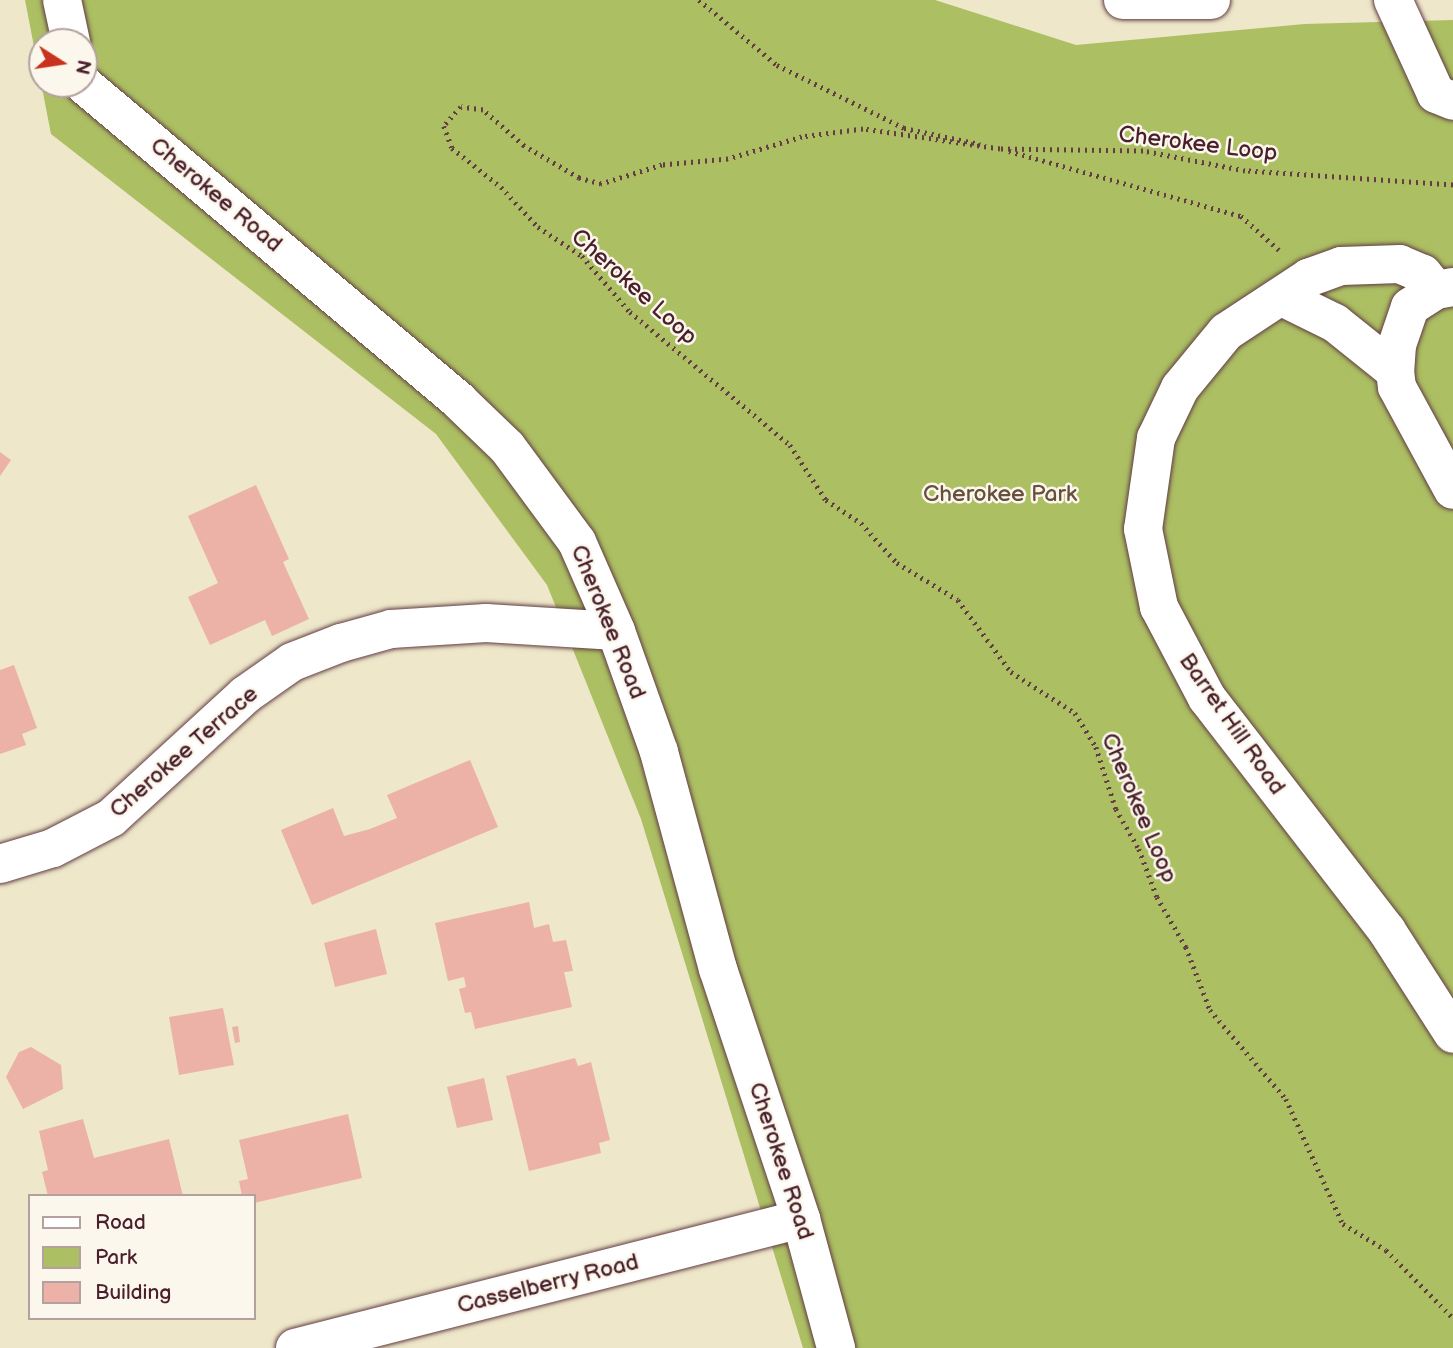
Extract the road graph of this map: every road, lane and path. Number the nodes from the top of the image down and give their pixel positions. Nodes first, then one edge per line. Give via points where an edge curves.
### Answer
1 (62, 0) edge
2 (699, 0) edge
3 (1123, 0) edge
4 (1211, 0) edge
5 (1393, 0) edge
6 (68, 28) edge
7 (98, 97) edge
8 (1453, 101) edge
9 (1000, 149) junction
10 (1453, 185) edge
11 (1296, 288) junction
12 (1444, 289) edge
13 (1395, 371) junction
14 (1453, 490) edge
15 (616, 631) junction
16 (0, 864) edge
17 (1453, 1034) edge
18 (801, 1219) junction
19 (1453, 1318) edge
20 (295, 1348) edge
21 (836, 1348) edge

1 - 6 street
2 - 9 path via 777,65 892,122
3 - 4 street
5 - 8 street via 1436,94
7 - 15 street, Cherokee Road via 397,346 507,447 576,542
9 - 10 path, Cherokee Loop via 1143,151 1245,171
9 - 11 path via 1241,215
9 - 19 path, Cherokee Loop via 863,129 802,137 728,159 662,165 601,184 579,178 524,146 484,110 461,107 444,126 452,148 500,187 538,228 582,256 630,312 790,445 809,467 826,500 861,523 897,563 958,600 1011,672 1075,713 1096,747 1116,809 1186,947 1210,1010 1286,1099 1343,1224 1386,1250
11 - 12 street, Barret Hill Road via 1341,266 1400,264
11 - 13 street
11 - 17 street, Barret Hill Road via 1226,332 1180,388 1149,466 1143,529 1148,568 1170,636 1207,698 1387,931
12 - 13 street via 1409,307 1396,345
13 - 14 street via 1397,387
15 - 16 street, Cherokee Terrace via 486,623 391,629 341,643 292,663 244,695 111,818 53,848
15 - 18 street, Cherokee Road via 659,752 718,969
18 - 20 street, Casselberry Road
18 - 21 street, Cherokee Road

